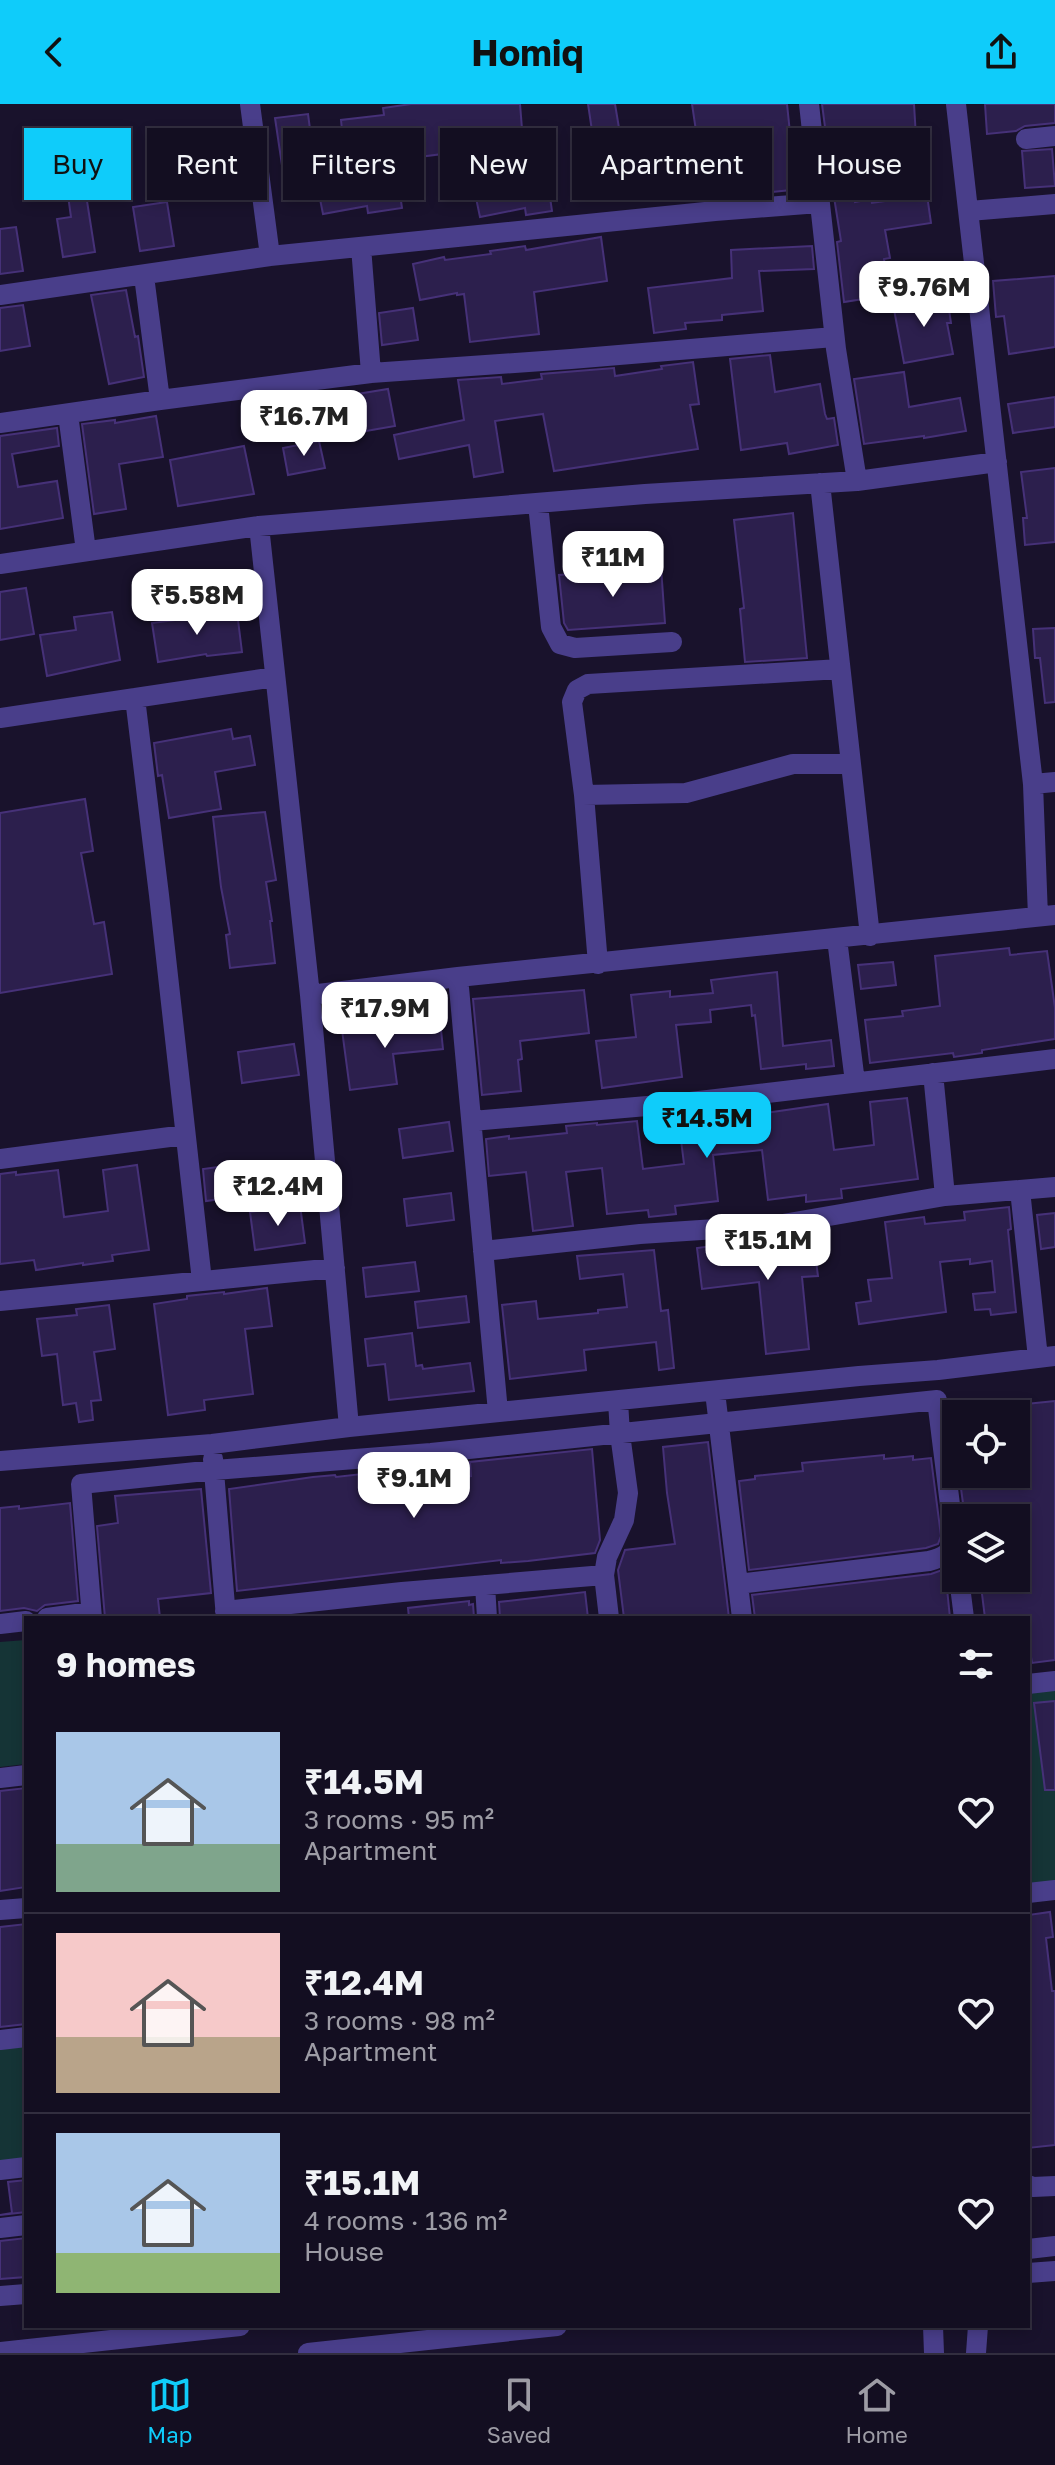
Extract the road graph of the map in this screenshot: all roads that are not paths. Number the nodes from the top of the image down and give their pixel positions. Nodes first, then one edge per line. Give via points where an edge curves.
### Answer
1 (250, 104) edge
2 (809, 104) edge
3 (956, 104) edge
4 (1055, 136) edge
5 (1026, 139) dead end
6 (819, 203) junction
7 (1055, 204) edge
8 (969, 211) junction
9 (361, 247) junction
10 (270, 256) junction
11 (144, 276) junction
12 (0, 295) edge
13 (834, 337) junction
14 (371, 373) junction
15 (160, 400) junction
16 (68, 414) junction
17 (0, 423) edge
18 (997, 462) junction
19 (857, 481) junction
20 (820, 483) junction
21 (538, 504) junction
22 (259, 526) junction
23 (86, 551) junction
24 (0, 564) edge
25 (672, 642) dead end
26 (840, 669) junction
27 (275, 677) junction
28 (135, 698) junction
29 (0, 718) edge
30 (851, 764) junction
31 (1055, 782) edge
32 (1033, 784) junction
33 (584, 795) junction
34 (1047, 916) edge
35 (870, 936) junction
36 (837, 939) junction
37 (598, 964) junction
38 (458, 977) junction
39 (310, 995) junction
40 (1055, 1059) edge
41 (933, 1073) junction
42 (855, 1082) junction
43 (472, 1121) junction
44 (185, 1135) junction
45 (0, 1159) edge
46 (1055, 1187) edge
47 (1020, 1190) junction
48 (945, 1196) junction
49 (483, 1251) junction
50 (335, 1268) junction
51 (202, 1281) junction
52 (0, 1301) edge
53 (1047, 1357) edge
54 (715, 1392) junction
55 (618, 1401) junction
56 (498, 1412) junction
57 (719, 1424) junction
58 (349, 1427) junction
59 (620, 1434) junction
60 (212, 1444) junction
61 (0, 1461) edge
62 (215, 1470) junction
63 (950, 1504) edge
64 (942, 1558) edge
65 (604, 1575) junction
66 (738, 1584) junction
67 (485, 1585) junction
68 (961, 1592) edge
69 (91, 1615) edge
70 (226, 1615) edge
71 (487, 1616) edge
72 (609, 1616) edge
73 (742, 1616) edge
74 (964, 1616) edge
75 (24, 1621) edge
76 (0, 1624) edge
77 (1055, 1681) edge
78 (1030, 1684) edge
79 (24, 1775) edge
80 (0, 1778) edge
81 (1055, 1890) edge
82 (1030, 1893) edge
83 (24, 1908) edge
84 (0, 1910) edge
85 (24, 2037) edge
86 (0, 2040) edge
87 (24, 2167) edge
88 (0, 2170) edge
89 (1030, 2186) edge
90 (1055, 2186) edge
91 (24, 2225) edge
92 (0, 2228) edge
93 (1055, 2246) edge
94 (1030, 2249) edge
95 (1055, 2271) edge
96 (1030, 2273) edge
97 (24, 2294) edge
98 (0, 2296) edge
99 (222, 2328) edge
100 (539, 2328) edge
101 (933, 2328) edge
102 (977, 2338) edge
103 (0, 2352) edge
104 (308, 2353) edge
105 (934, 2353) edge
106 (992, 2353) edge

1 - 10 street
2 - 6 street
3 - 8 street
4 - 5 street
6 - 9 street
6 - 13 street
7 - 8 street
8 - 18 street
9 - 10 street
9 - 14 street
10 - 11 street
11 - 12 street
11 - 15 street
13 - 14 street
13 - 19 street
14 - 15 street
15 - 16 street
16 - 17 street
16 - 23 street
18 - 19 street
18 - 32 street
19 - 20 street
20 - 21 street
20 - 26 street
21 - 22 street
21 - 25 street via 551,627 560,644 575,648
22 - 23 street
22 - 27 street
23 - 24 street
26 - 30 street
26 - 33 street via 588,684 577,690 572,702
27 - 28 street
27 - 39 street
28 - 29 street
28 - 44 street
30 - 33 street via 793,764 686,793
30 - 35 street
31 - 32 street
32 - 34 street
33 - 37 street
34 - 35 street
35 - 36 street
36 - 37 street
36 - 42 street
37 - 38 street
38 - 39 street
38 - 43 street
39 - 50 street
40 - 41 street
41 - 42 street
41 - 48 street
42 - 43 street
43 - 49 street
44 - 45 street
44 - 51 street
46 - 47 street
47 - 48 street
47 - 53 street
48 - 49 street via 777,1225
49 - 56 street
50 - 51 street
50 - 58 street
51 - 52 street
53 - 54 street
54 - 55 street
54 - 57 street
55 - 56 street
55 - 59 street
56 - 58 street
57 - 59 street
57 - 63 street via 937,1400
57 - 66 street
58 - 60 street
59 - 62 street
59 - 65 street via 628,1493
60 - 61 street
60 - 62 street
62 - 69 street via 81,1484
62 - 70 street
64 - 66 street
65 - 67 street
65 - 72 street
66 - 73 street
67 - 70 street
67 - 71 street
68 - 74 street
75 - 76 street
77 - 78 street
79 - 80 street
81 - 82 street
83 - 84 street
85 - 86 street
87 - 88 street
89 - 90 street
91 - 92 street
93 - 94 street
95 - 96 street
97 - 98 street
99 - 103 street
100 - 104 street
101 - 105 street
102 - 106 street

